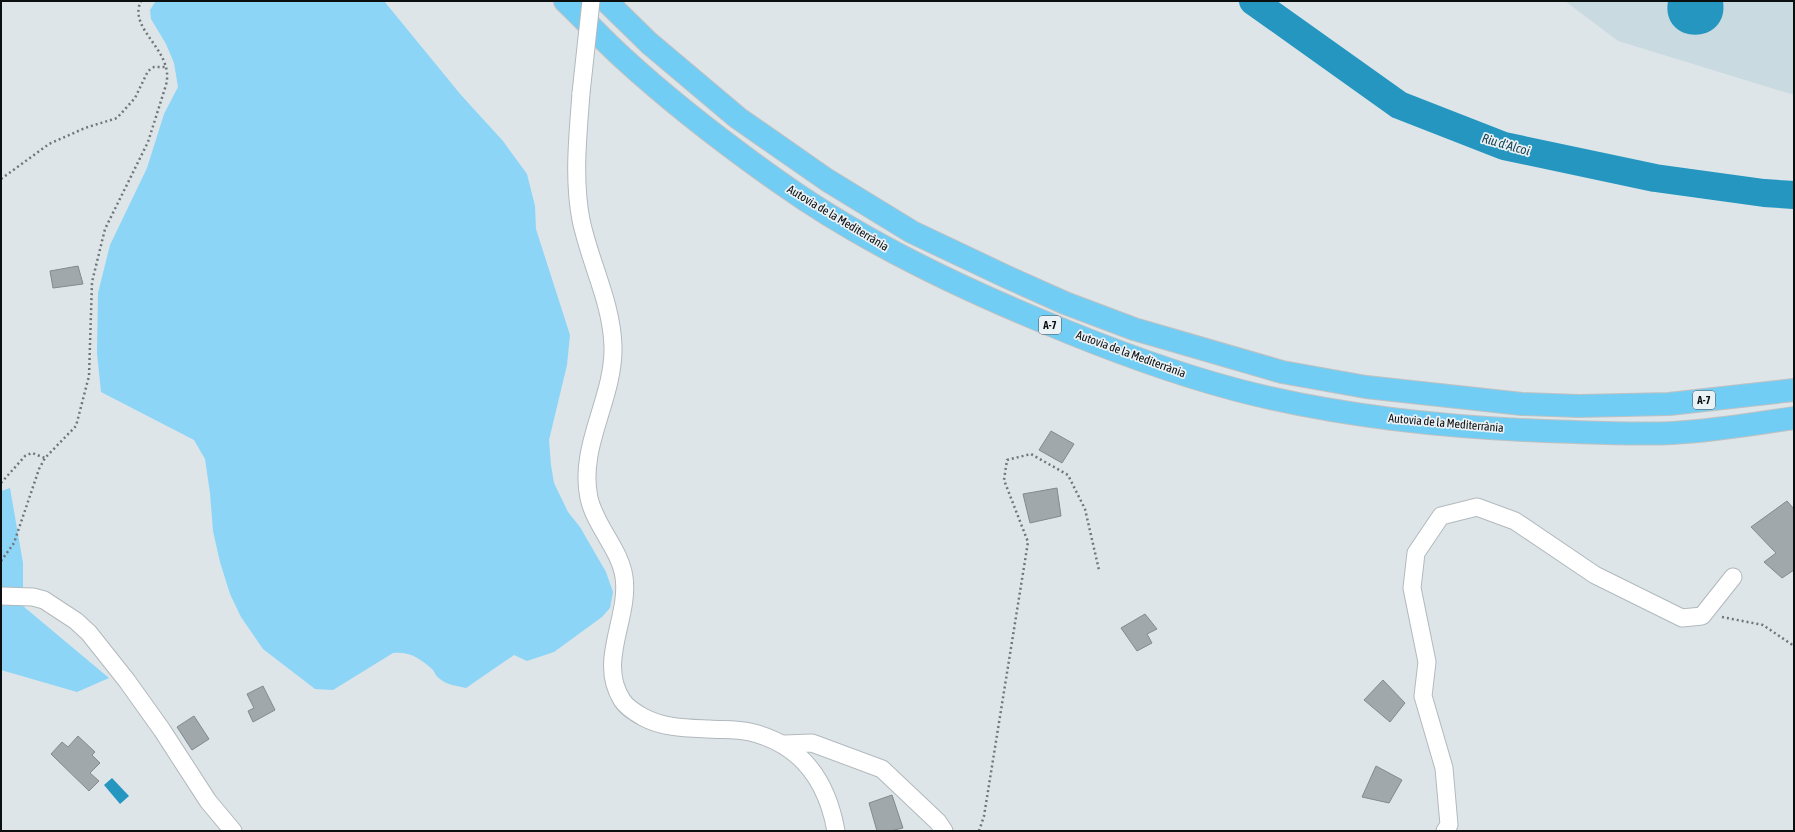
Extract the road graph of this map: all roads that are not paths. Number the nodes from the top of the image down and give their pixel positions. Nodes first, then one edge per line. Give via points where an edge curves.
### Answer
1 (565, 1) edge
2 (591, 1) edge
3 (606, 1) edge
4 (1794, 390) edge
5 (1794, 418) edge
6 (1733, 577) dead end
7 (1, 596) edge
8 (784, 744) junction
9 (233, 831) edge
10 (836, 831) edge
11 (944, 831) edge
12 (1445, 831) edge

1 - 5 highway, Autovia de la Mediterrània / A-7 via 624,59 683,109 783,185 868,237 941,277 1072,334 1138,359 1237,390 1351,414 1465,428 1623,434 1708,430
2 - 8 street, bridge via 581,93 577,188 587,243 605,297 613,347 612,368 587,464 586,481 595,520 623,571 625,586 612,674 623,702 648,720 683,728 748,731
3 - 4 highway, Autovia de la Mediterrània / A-7 via 649,43 738,118 827,180 912,232 1065,303 1134,329 1282,372 1366,387 1454,398 1522,404 1669,404
6 - 12 street via 1702,616 1682,618 1595,575 1515,521 1477,507 1441,516 1416,553 1412,588 1427,662 1423,696 1444,768 1448,825
7 - 9 street via 44,600 89,633 162,730 208,801
8 - 10 street via 799,755 824,790 832,810
8 - 11 street via 812,743 882,770 938,822

